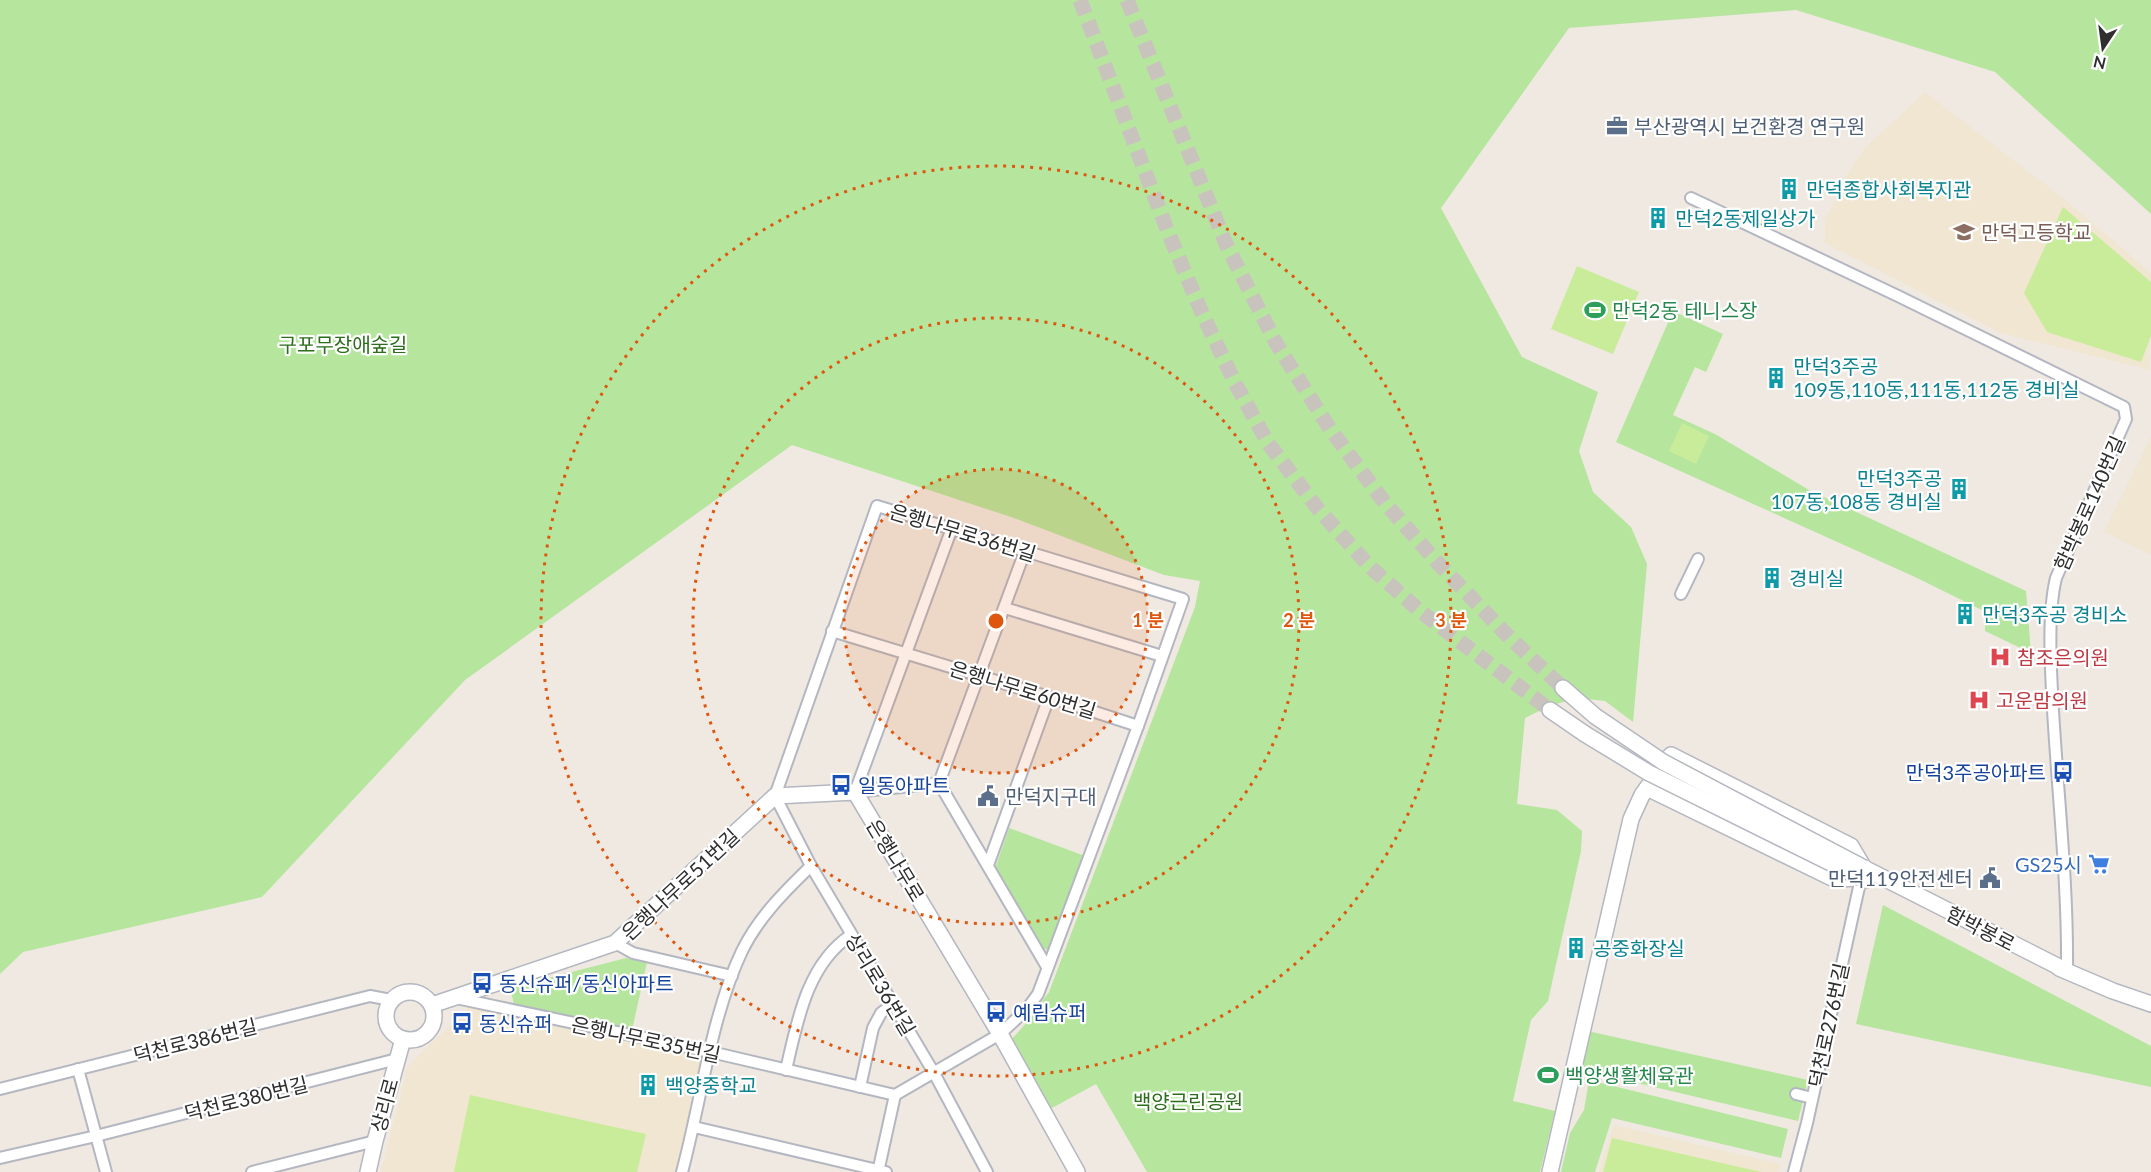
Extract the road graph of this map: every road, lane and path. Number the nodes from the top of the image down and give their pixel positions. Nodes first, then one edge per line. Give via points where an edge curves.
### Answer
1 (1691, 198) dead end
2 (952, 528) junction
3 (1025, 551) junction
4 (1698, 559) dead end
5 (1681, 594) dead end
6 (1005, 608) junction
7 (832, 631) junction
8 (907, 654) junction
9 (1162, 656) junction
10 (978, 675) junction
11 (1563, 688) tunnel mouth
12 (1049, 696) junction
13 (1550, 710) tunnel mouth
14 (1138, 726) junction
15 (939, 783) junction
16 (1647, 788) junction
17 (855, 792) junction
18 (775, 796) junction
19 (988, 865) junction
20 (811, 866) junction
21 (1862, 873) junction
22 (851, 935) junction
23 (615, 943) junction
24 (1047, 967) junction
25 (2067, 971) junction
26 (732, 976) junction
27 (454, 997) junction
28 (391, 1000) junction
29 (893, 1004) junction
30 (2151, 1004) edge
31 (432, 1005) junction
32 (1000, 1034) junction
33 (403, 1039) junction
34 (711, 1052) junction
35 (397, 1059) junction
36 (78, 1069) junction
37 (786, 1070) junction
38 (934, 1072) junction
39 (860, 1087) junction
40 (0, 1089) edge
41 (1796, 1094) dead end
42 (895, 1095) junction
43 (1812, 1098) junction
44 (694, 1127) junction
45 (96, 1136) junction
46 (375, 1141) junction
47 (0, 1158) edge
48 (881, 1171) edge
49 (106, 1172) edge
50 (252, 1172) edge
51 (368, 1172) edge
52 (682, 1172) edge
53 (987, 1172) edge
54 (1077, 1172) edge
55 (1550, 1172) edge
56 (1794, 1172) edge

1 - 25 street, 함박봉로140번길 via 2124,407 2126,419 2051,596
2 - 3 street, 은행나무로36번길
2 - 7 street, 은행나무로36번길 via 877,506
2 - 8 street
3 - 6 street
3 - 9 street, 은행나무로36번길 via 1183,599
4 - 5 street
6 - 9 street
6 - 10 street
7 - 8 street, 은행나무로60번길
7 - 18 street, 은행나무로36번길
8 - 10 street, 은행나무로60번길
8 - 17 street
9 - 14 street, 은행나무로36번길
10 - 12 street, 은행나무로60번길
10 - 15 street
11 - 21 street, bridge via 1628,740
12 - 14 street, 은행나무로60번길
12 - 19 street
13 - 21 street, bridge via 1657,777
14 - 24 street, 은행나무로36번길
15 - 17 street
15 - 19 street
16 - 21 street via 1834,879
16 - 21 street via 1671,756 1851,846
16 - 55 street via 1631,819 1620,862
17 - 18 street
17 - 32 street, 은행나무로
18 - 20 street, 상리로36번길
18 - 23 street, 은행나무로51번길
19 - 24 street
20 - 22 street, 상리로36번길
20 - 26 street via 765,915
21 - 25 street, 함박봉로
21 - 43 street, 덕천로276번길
22 - 29 street, 상리로36번길
22 - 37 street via 826,959 800,1010
23 - 26 street via 633,953
23 - 27 street, 은행나무로51번길
24 - 32 street, 은행나무로36번길 via 1038,994
25 - 30 street, 함박봉로
26 - 34 street
27 - 31 street, 은행나무로51번길
27 - 34 street, 은행나무로35번길
28 - 31 street via 397,994 412,991
28 - 33 street via 386,1023 395,1036
28 - 36 street, 덕천로386번길 via 370,996
29 - 38 street, 상리로36번길
29 - 39 street via 881,1013 873,1028
31 - 33 street via 431,1028 419,1038
32 - 38 street
32 - 54 street, 은행나무로
33 - 35 street, 상리로
34 - 37 street, 은행나무로35번길
34 - 44 street
35 - 45 street, 덕천로380번길
35 - 46 street, 상리로
36 - 40 street, 덕천로386번길
36 - 45 street
37 - 39 street, 은행나무로35번길
38 - 42 street
38 - 53 street, 상리로36번길
39 - 42 street, 은행나무로35번길
41 - 43 street
42 - 48 street
43 - 56 street, 덕천로276번길
44 - 48 street
44 - 52 street
45 - 47 street, 덕천로380번길
45 - 49 street
46 - 50 street
46 - 51 street, 상리로

